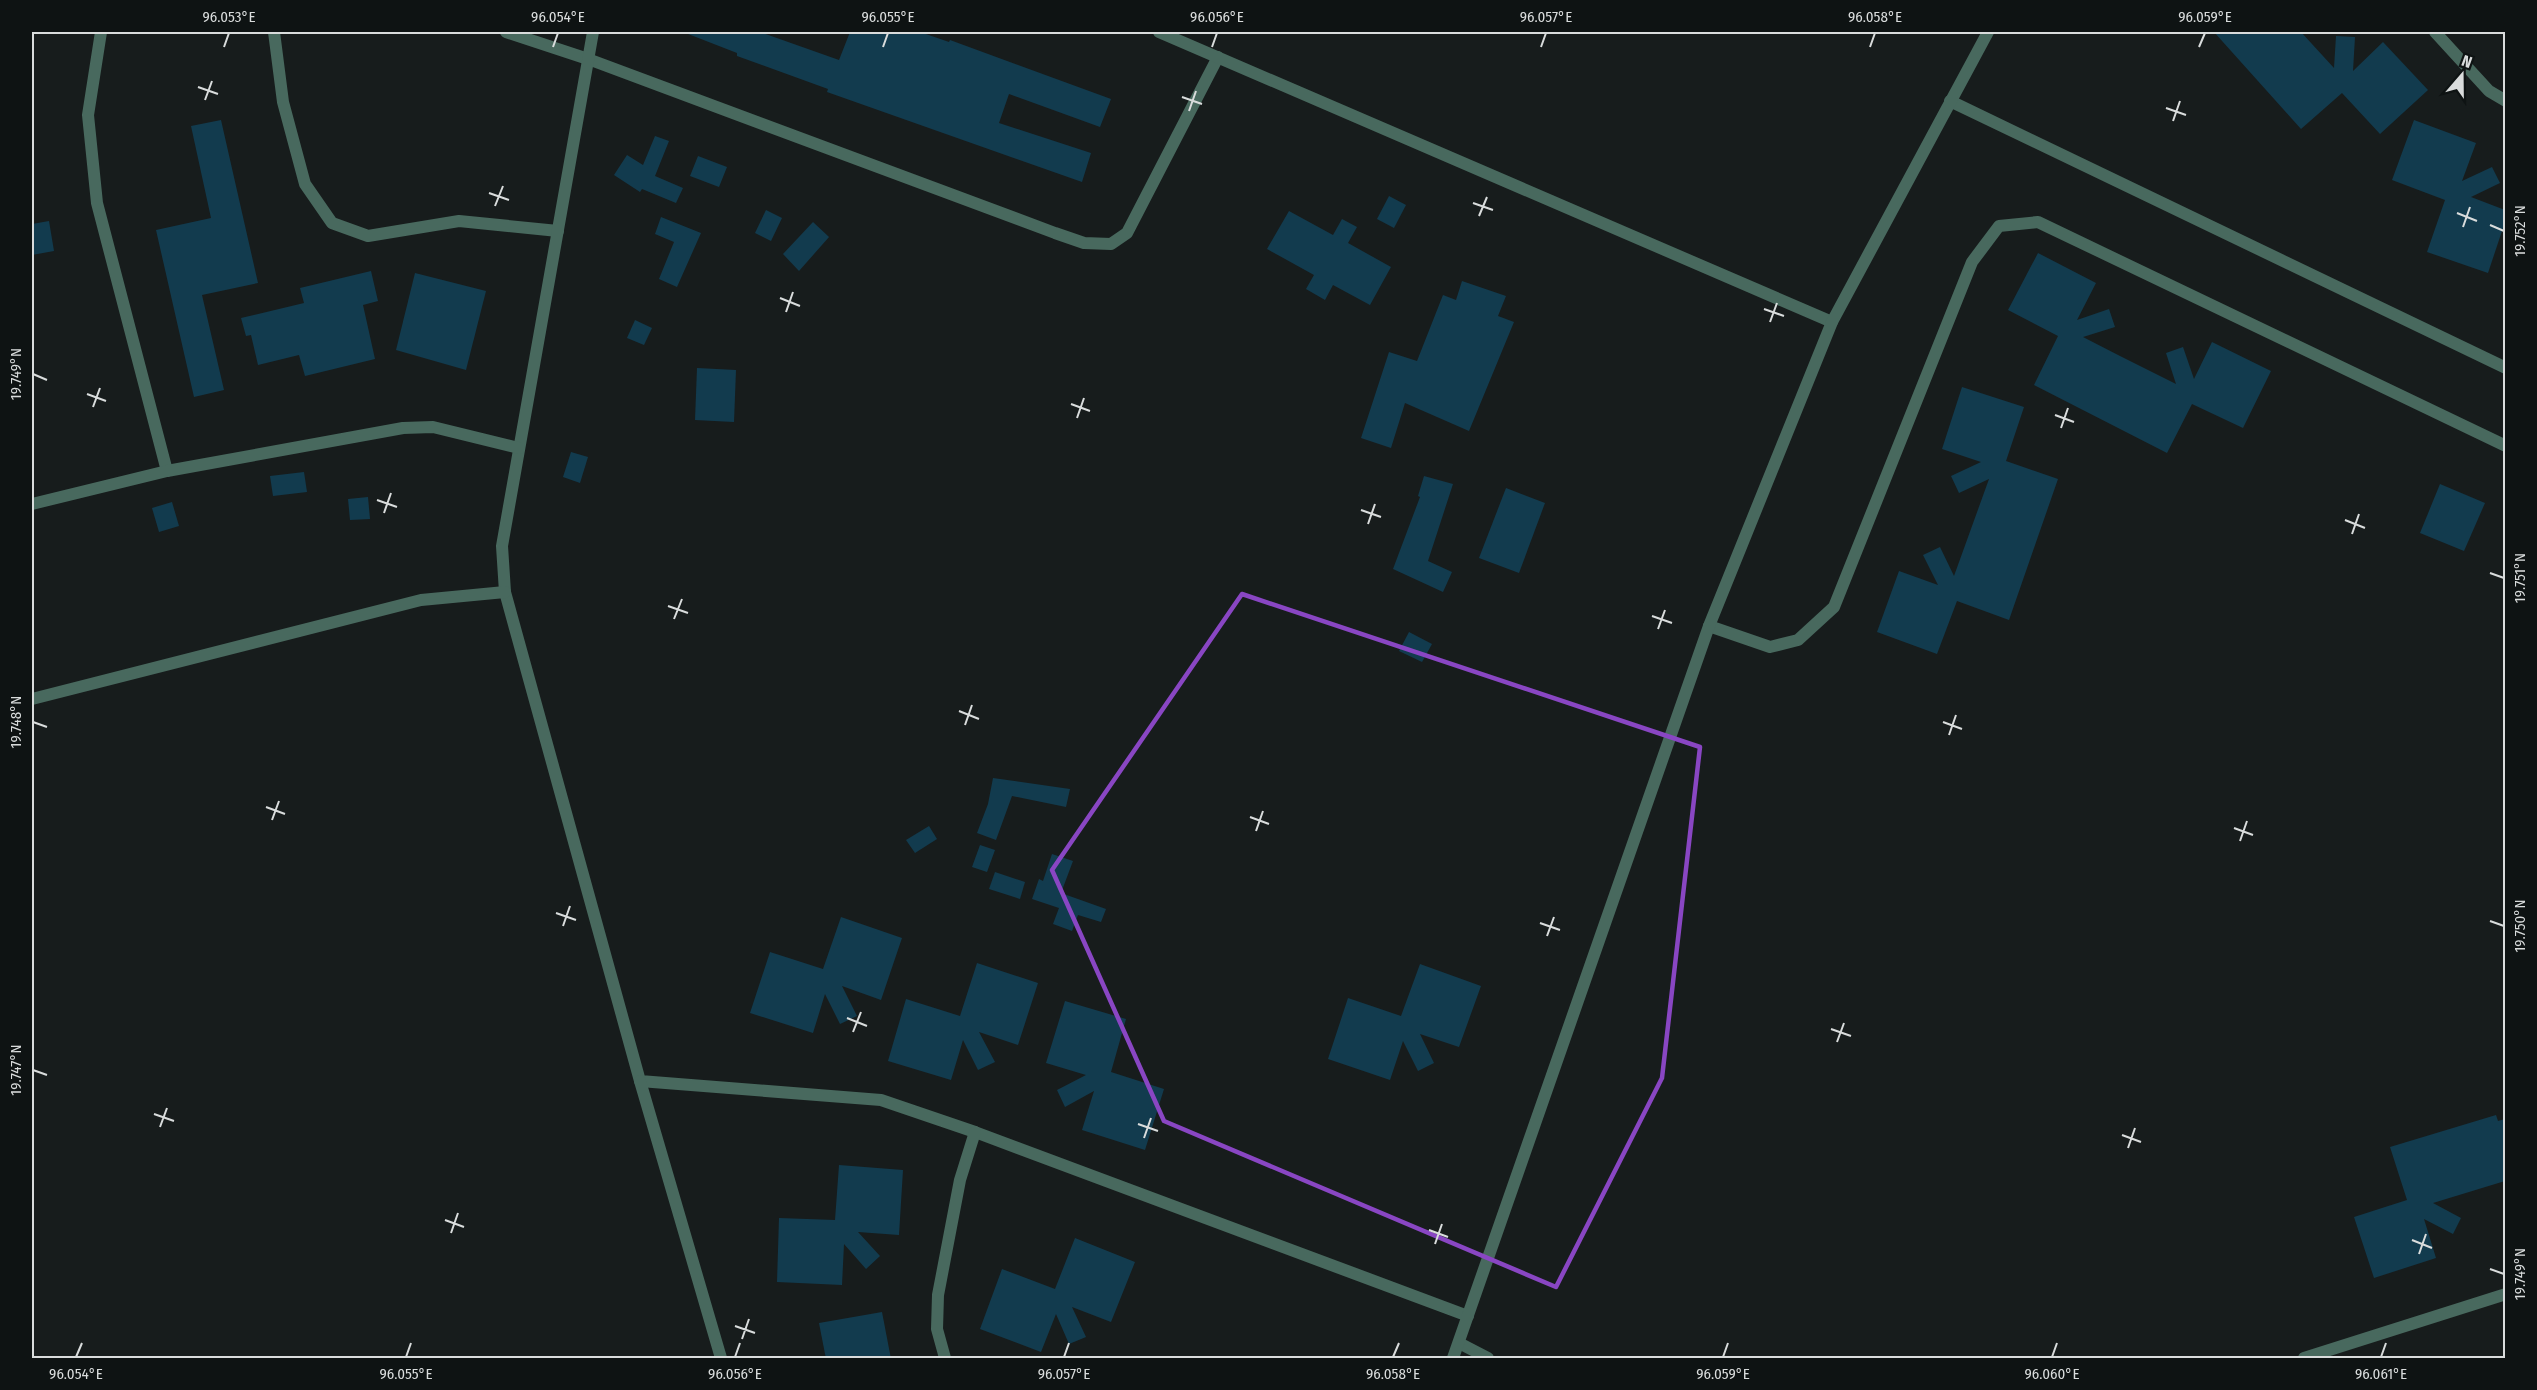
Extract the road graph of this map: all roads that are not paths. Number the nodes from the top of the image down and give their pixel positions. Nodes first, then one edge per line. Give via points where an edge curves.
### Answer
1 (101, 32) edge
2 (274, 32) edge
3 (506, 32) edge
4 (593, 32) edge
5 (1159, 32) edge
6 (1988, 32) edge
7 (2435, 32) edge
8 (1218, 57) junction
9 (588, 59) junction
10 (1950, 101) junction
11 (2505, 101) edge
12 (558, 231) junction
13 (1832, 322) junction
14 (2505, 368) edge
15 (2505, 446) edge
16 (519, 448) junction
17 (166, 471) junction
18 (32, 504) edge
19 (505, 592) junction
20 (1709, 626) junction
21 (32, 699) edge
22 (640, 1081) junction
23 (975, 1132) junction
24 (2505, 1294) edge
25 (1468, 1316) junction
26 (1459, 1343) junction
27 (721, 1359) edge
28 (945, 1359) edge
29 (1453, 1359) edge
30 (1488, 1359) edge
31 (2304, 1359) edge

1 - 17 street via 88,115 97,203
2 - 12 street via 283,102 305,183 332,223 368,237 459,221
3 - 9 street
4 - 9 street
5 - 8 street
6 - 10 street
7 - 11 street via 2488,91
8 - 9 street via 1127,233 1111,244 1084,243 1055,233
8 - 13 street
9 - 12 street
10 - 13 street
10 - 14 street
12 - 16 street
13 - 20 street
15 - 20 street via 2038,222 1999,226 1972,262 1834,608 1798,640 1770,648
16 - 17 street via 433,427 403,428
16 - 19 street via 502,546
17 - 18 street
19 - 21 street via 421,600
19 - 22 street
20 - 25 street
22 - 23 street via 881,1100
22 - 27 street
23 - 25 street
23 - 28 street via 960,1180 938,1295 937,1329
24 - 31 street
25 - 26 street
26 - 29 street
26 - 30 street

